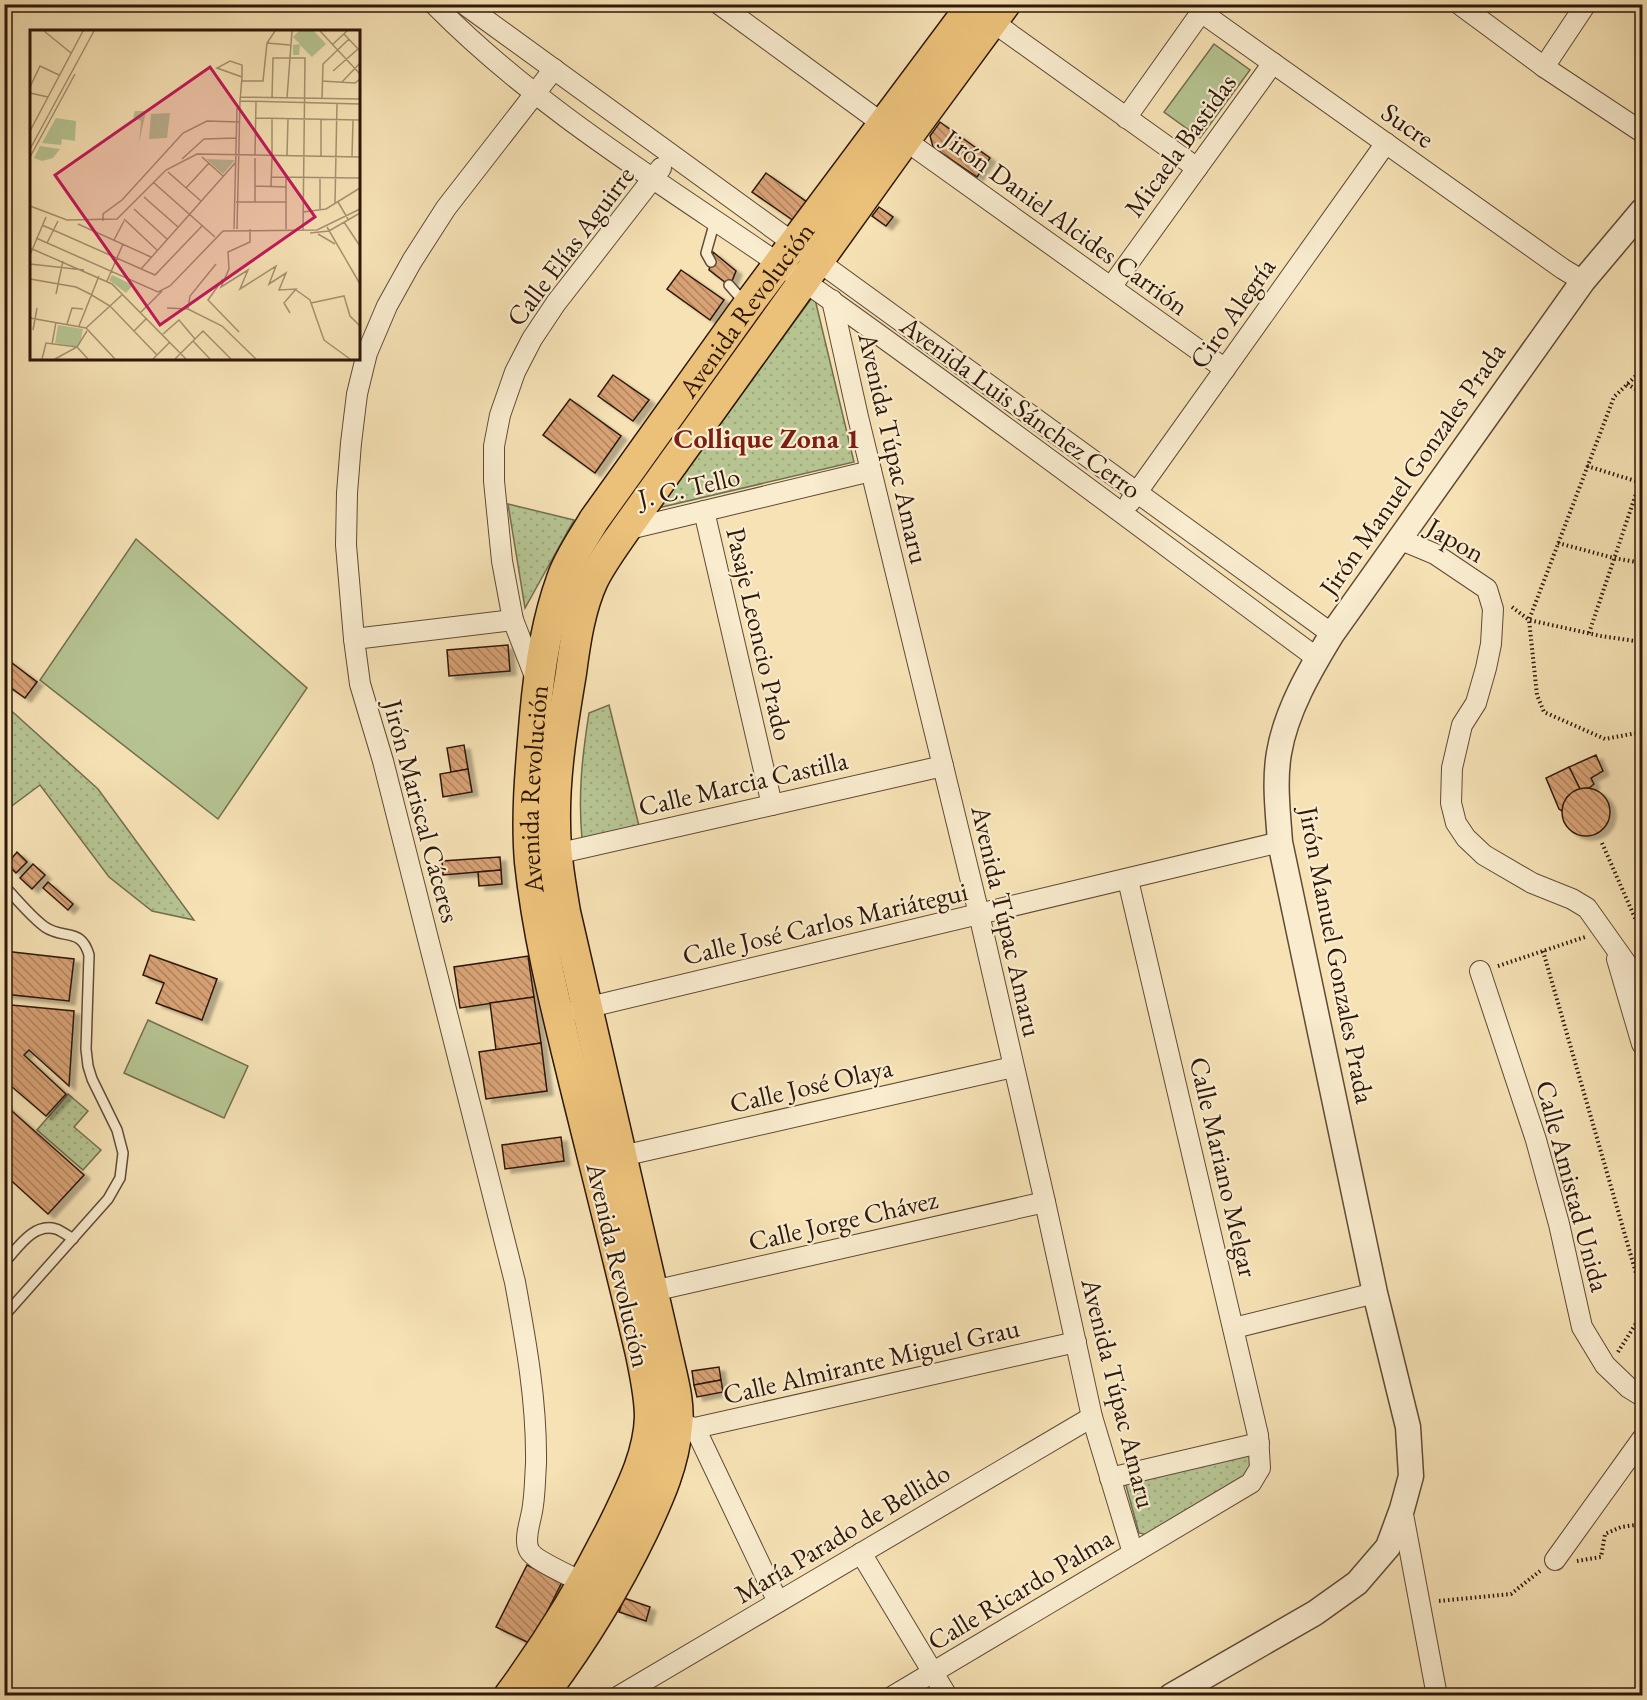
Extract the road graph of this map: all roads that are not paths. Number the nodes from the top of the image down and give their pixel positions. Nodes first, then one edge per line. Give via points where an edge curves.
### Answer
1 (434, 4) edge
2 (464, 4) edge
3 (719, 4) edge
4 (1459, 4) edge
5 (1586, 4) edge
6 (982, 8) edge
7 (1204, 8) edge
8 (1273, 63) junction
9 (1544, 67) junction
10 (554, 69) junction
11 (536, 95) junction
12 (1126, 118) junction
13 (894, 132) junction
14 (1642, 132) edge
15 (1386, 143) junction
16 (671, 155) junction
17 (1197, 168) junction
18 (654, 178) junction
19 (1642, 211) edge
20 (715, 221) junction
21 (787, 254) junction
22 (711, 262) dead end
23 (812, 271) junction
24 (1583, 281) junction
25 (1111, 287) junction
26 (832, 300) junction
27 (1225, 369) junction
28 (871, 471) junction
29 (1138, 492) junction
30 (704, 511) junction
31 (1122, 514) junction
32 (625, 530) junction
33 (1399, 539) junction
34 (513, 620) junction
35 (1332, 634) junction
36 (354, 639) junction
37 (1317, 658) junction
38 (538, 684) junction
39 (943, 766) junction
40 (772, 805) junction
41 (1280, 842) junction
42 (556, 854) junction
43 (1128, 880) junction
44 (4, 886) edge
45 (979, 914) junction
46 (1608, 938) junction
47 (1480, 971) road end
48 (1642, 989) edge
49 (587, 1008) junction
50 (558, 1015) junction
51 (1642, 1044) edge
52 (1013, 1067) junction
53 (622, 1156) junction
54 (1046, 1202) junction
55 (73, 1239) junction
56 (4, 1263) edge
57 (653, 1291) junction
58 (1375, 1293) junction
59 (4, 1316) edge
60 (1234, 1328) junction
61 (1076, 1342) junction
62 (1642, 1396) edge
63 (1092, 1417) junction
64 (686, 1426) junction
65 (1642, 1439) edge
66 (1259, 1443) junction
67 (1260, 1468) joint
68 (1110, 1478) junction
69 (1402, 1509) junction
70 (861, 1553) junction
71 (1133, 1553) junction
72 (1555, 1560) road end
73 (584, 1583) junction
74 (778, 1602) junction
75 (933, 1672) junction
76 (508, 1695) edge
77 (542, 1695) edge
78 (619, 1695) edge
79 (893, 1695) edge
80 (947, 1695) edge
81 (1172, 1695) edge
82 (1437, 1695) edge

1 - 11 street, Avenida Luis Sánchez Cerro via 468,39
2 - 10 street, Avenida Luis Sánchez Cerro
3 - 13 street, Jirón Daniel Alcides Carrión
4 - 9 street
5 - 9 street
6 - 12 street
6 - 13 main road, Avenida Revolución
7 - 8 street, Sucre
7 - 12 street
8 - 15 street, Sucre
8 - 17 street, Micaela Bastidas
9 - 14 street
10 - 11 street, Jirón Mariscal Cáceres
10 - 16 street, Avenida Luis Sánchez Cerro
11 - 18 street, Avenida Luis Sánchez Cerro
11 - 36 street, Jirón Mariscal Cáceres via 446,208 387,306 367,353 357,394 347,493 346,545
12 - 17 street
13 - 21 main road, Avenida Revolución
13 - 23 main road, Avenida Revolución
13 - 25 street, Jirón Daniel Alcides Carrión
15 - 24 street, Sucre
15 - 27 street, Ciro Alegría
16 - 18 street, Calle Elías Aguirre
16 - 21 street, Avenida Luis Sánchez Cerro
17 - 25 street, Micaela Bastidas
18 - 20 street, Avenida Luis Sánchez Cerro
18 - 34 street, Calle Elías Aguirre via 532,339 500,415 494,446 494,481
19 - 24 street, Jirón Manuel Gonzales Prada
20 - 21 street, Avenida Luis Sánchez Cerro
20 - 22 lane via 706,254
21 - 23 street, Avenida Luis Sánchez Cerro
21 - 38 main road, Avenida Revolución via 738,295 577,547 552,611
23 - 26 street, Avenida Luis Sánchez Cerro
23 - 29 street, Avenida Luis Sánchez Cerro
23 - 32 main road, Avenida Revolución
24 - 33 street, Jirón Manuel Gonzales Prada
25 - 27 street, Jirón Daniel Alcides Carrión
26 - 28 street, Avenida Túpac Amaru
26 - 31 street, Avenida Luis Sánchez Cerro
27 - 29 street, Ciro Alegría
28 - 30 street, J. C. Tello
28 - 39 street, Avenida Túpac Amaru
29 - 31 street, Ciro Alegría
29 - 35 street, Avenida Luis Sánchez Cerro
30 - 32 street, J. C. Tello
30 - 40 street, Pasaje Leoncio Prado
31 - 37 street, Avenida Luis Sánchez Cerro
32 - 42 main road, Avenida Revolución via 592,582 574,650 558,770
33 - 35 street, Jirón Manuel Gonzales Prada
33 - 46 street, Japon via 1435,554 1487,589 1493,609 1482,687 1462,724 1452,768 1450,803 1456,823 1485,855 1532,883 1587,908
34 - 36 street
34 - 38 street, Calle Elías Aguirre
35 - 37 street, Jirón Manuel Gonzales Prada
36 - 73 street, Jirón Mariscal Cáceres via 360,684 515,1282 535,1424 536,1464 528,1550
37 - 41 street, Jirón Manuel Gonzales Prada via 1279,752 1276,779
38 - 50 main road, Avenida Revolución via 530,788 530,860 537,919
39 - 40 street, Calle Marcia Castilla
39 - 45 street, Avenida Túpac Amaru
40 - 42 street, Calle Marcia Castilla
41 - 43 street, Calle José Carlos Mariátegui
41 - 58 street, Jirón Manuel Gonzales Prada
42 - 49 main road, Avenida Revolución
43 - 45 street, Calle José Carlos Mariátegui
43 - 60 street, Calle Mariano Melgar
44 - 55 lane via 43,926 75,935 86,943 89,955 88,1066 117,1130 123,1153 120,1178 108,1199
45 - 49 street, Calle José Carlos Mariátegui
45 - 52 street, Avenida Túpac Amaru
46 - 48 street, Japon
46 - 51 street
47 - 62 street, Calle Amistad Unida via 1536,1140 1582,1327 1605,1365
49 - 50 street, Calle José Carlos Mariátegui
49 - 53 main road, Avenida Revolución
50 - 73 main road, Avenida Revolución via 630,1308 650,1416 638,1470
52 - 53 street, Calle José Olaya
52 - 54 street, Avenida Túpac Amaru
53 - 57 main road, Avenida Revolución
54 - 57 street, Calle Jorge Chávez
54 - 61 street, Avenida Túpac Amaru
55 - 56 lane via 56,1229 40,1230 32,1233
55 - 59 lane
57 - 64 main road, Avenida Revolución via 675,1394
58 - 60 street
58 - 69 street, Jirón Manuel Gonzales Prada via 1408,1427 1411,1476
60 - 66 street, Calle Mariano Melgar
61 - 63 street, Avenida Túpac Amaru
61 - 64 street, Calle Almirante Miguel Grau
63 - 68 street, Avenida Túpac Amaru
63 - 70 street, María Parado de Bellido
64 - 74 street
64 - 77 main road, Avenida Revolución via 635,1546 591,1625
65 - 72 street
66 - 67 street, Calle Mariano Melgar
66 - 68 street
67 - 71 street, Calle Ricardo Palma via 1251,1483
68 - 71 street, Avenida Túpac Amaru
69 - 81 street, Jirón Manuel Gonzales Prada via 1388,1547 1357,1583 1315,1613
69 - 82 street
70 - 74 street, María Parado de Bellido
70 - 75 street
71 - 75 street, Calle Ricardo Palma
73 - 76 main road, Avenida Revolución
74 - 78 street, María Parado de Bellido
75 - 79 street, Calle Ricardo Palma
75 - 80 street

